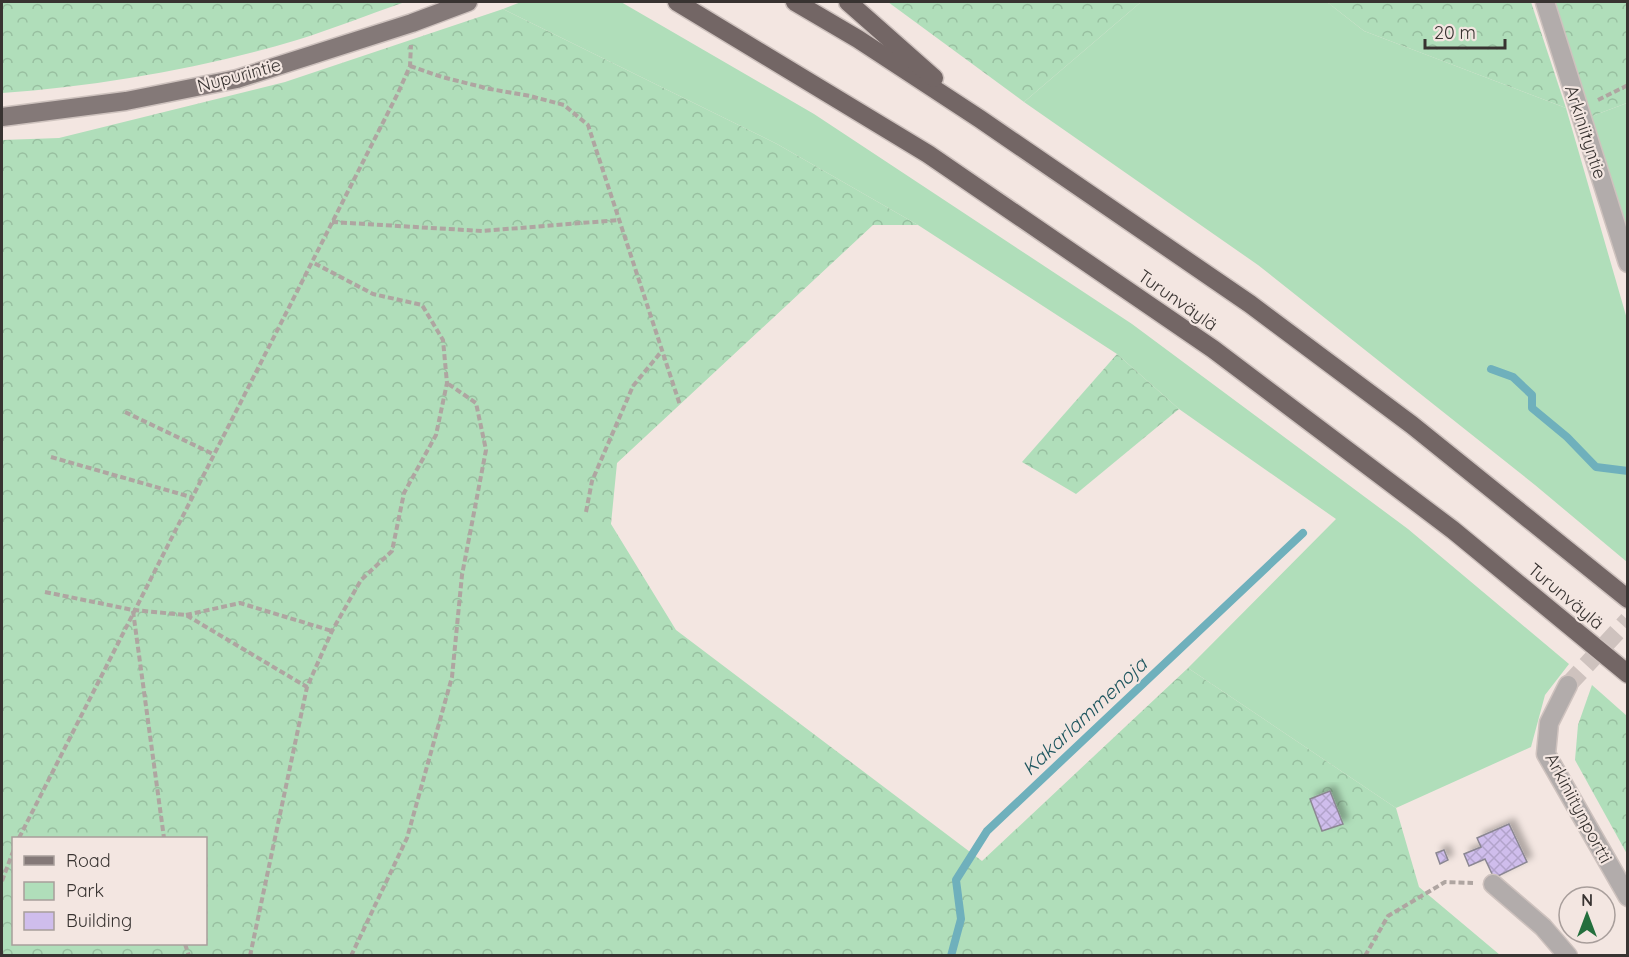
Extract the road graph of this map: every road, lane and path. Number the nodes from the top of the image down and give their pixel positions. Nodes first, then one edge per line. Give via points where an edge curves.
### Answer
1 (468, 2) edge
2 (677, 2) edge
3 (795, 2) edge
4 (848, 2) edge
5 (1545, 2) edge
6 (412, 23) junction
7 (410, 66) junction
8 (1628, 85) edge
9 (1579, 110) junction
10 (2, 117) edge
11 (980, 119) junction
12 (619, 220) junction
13 (332, 222) junction
14 (312, 262) junction
15 (1628, 263) edge
16 (662, 351) junction
17 (447, 383) junction
18 (680, 405) dead end
19 (126, 412) dead end
20 (213, 454) junction
21 (51, 457) dead end
22 (191, 497) junction
23 (586, 512) dead end
24 (45, 592) dead end
25 (1628, 599) edge
26 (133, 610) junction
27 (186, 615) junction
28 (332, 631) junction
29 (1628, 674) edge
30 (1568, 685) tunnel mouth
31 (307, 687) junction
32 (20, 837) edge
33 (164, 837) edge
34 (12, 854) edge
35 (2, 881) edge
36 (1493, 884) joint
37 (1628, 897) edge
38 (250, 956) edge
39 (351, 956) edge
40 (1365, 956) edge
41 (1568, 956) edge

1 - 6 main road, Nupurintie
2 - 29 highway, Turunväylä via 928,154 1212,349 1453,530
3 - 11 highway, Turunväylä
4 - 11 highway
5 - 9 street, Arkiniityntie
6 - 7 path
6 - 10 main road, Nupurintie via 237,78 126,101
7 - 12 path via 564,105 588,125
7 - 13 path
8 - 9 path
9 - 15 street, Arkiniityntie
11 - 25 highway, Turunväylä via 1250,304 1412,425
12 - 13 path via 482,231
12 - 16 path
13 - 14 path
14 - 17 path via 372,294 422,304 443,340
14 - 20 path
16 - 18 path
16 - 23 path via 633,386 592,481
17 - 28 path via 436,435 404,493 392,550 361,580
17 - 39 path via 476,403 486,450 462,574 452,677 407,838
19 - 20 path
20 - 22 path
21 - 22 path
22 - 26 path
24 - 26 path
26 - 27 path
26 - 32 path
26 - 33 path
27 - 28 path via 240,603
27 - 31 path
28 - 31 path
30 - 37 street, Arkiniitynportti via 1549,723 1546,754
31 - 38 path
34 - 35 path
36 - 40 path via 1445,882 1388,916
36 - 41 street via 1543,927

